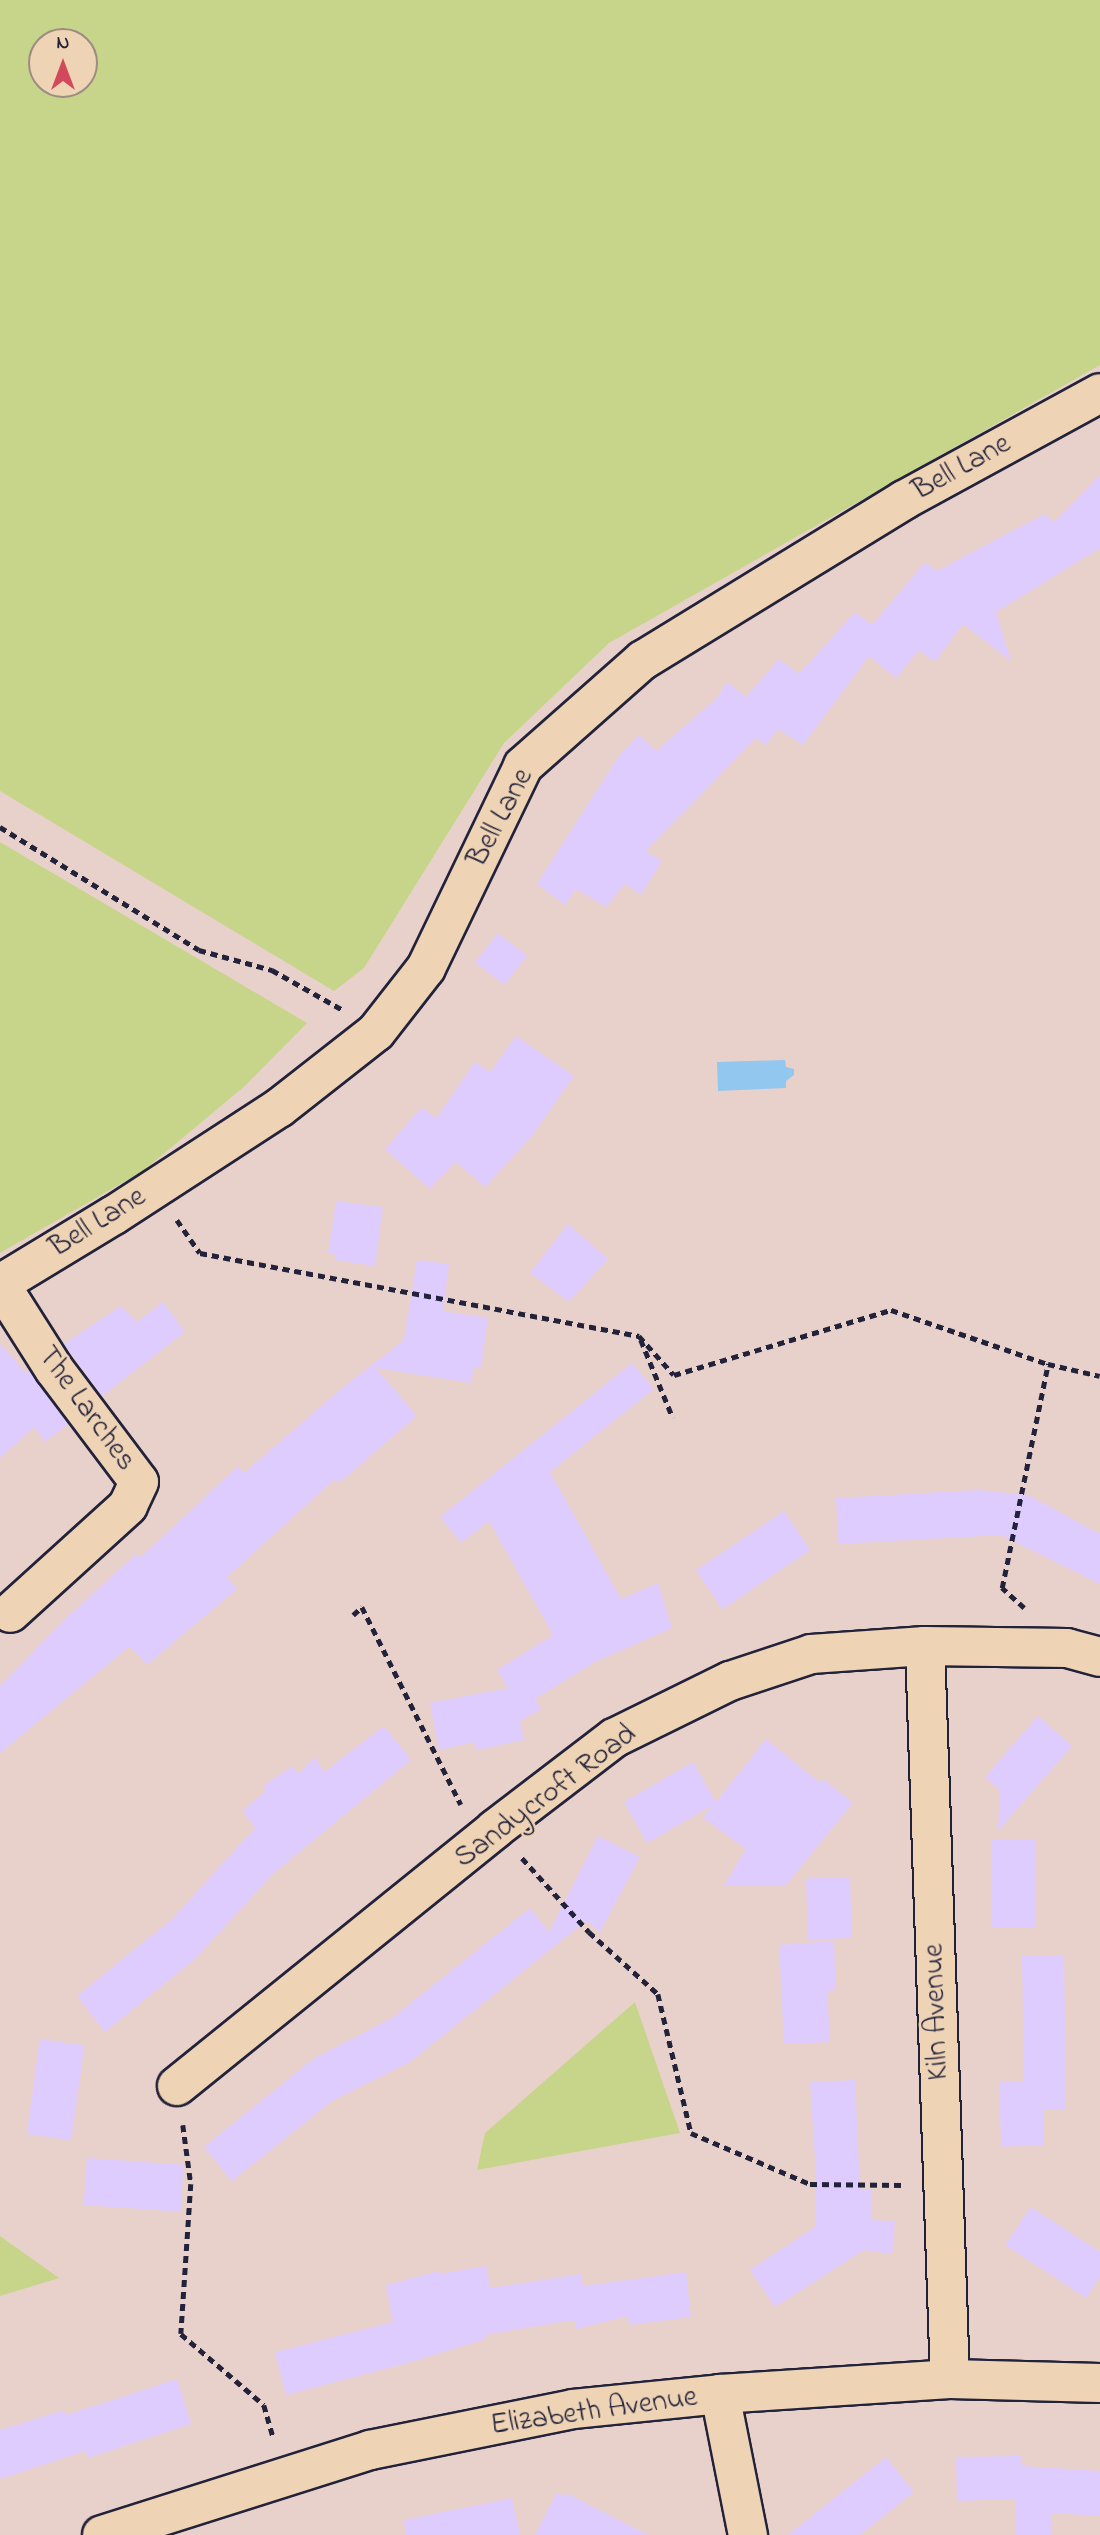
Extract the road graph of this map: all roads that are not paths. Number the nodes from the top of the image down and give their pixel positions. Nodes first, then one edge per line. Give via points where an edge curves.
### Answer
1 (1100, 393) edge
2 (0, 1284) edge
3 (10, 1613) dead end
4 (925, 1646) junction
5 (1100, 1657) edge
6 (177, 2086) road end
7 (950, 2379) junction
8 (1100, 2384) edge
9 (720, 2394) junction
10 (102, 2535) edge
11 (748, 2535) edge

1 - 2 street, Bell Lane via 904,500 643,660 523,766 426,968 376,1032 279,1108
2 - 3 street, The Larches via 54,1368 154,1479
4 - 5 street, Sandycroft Road via 1067,1648
4 - 6 street, Sandycroft Road via 811,1654 730,1681 614,1738
4 - 7 street, Kiln Avenue
7 - 8 street, Elizabeth Avenue
7 - 9 street, Elizabeth Avenue
9 - 10 street, Elizabeth Avenue via 573,2409 370,2450
9 - 11 street

